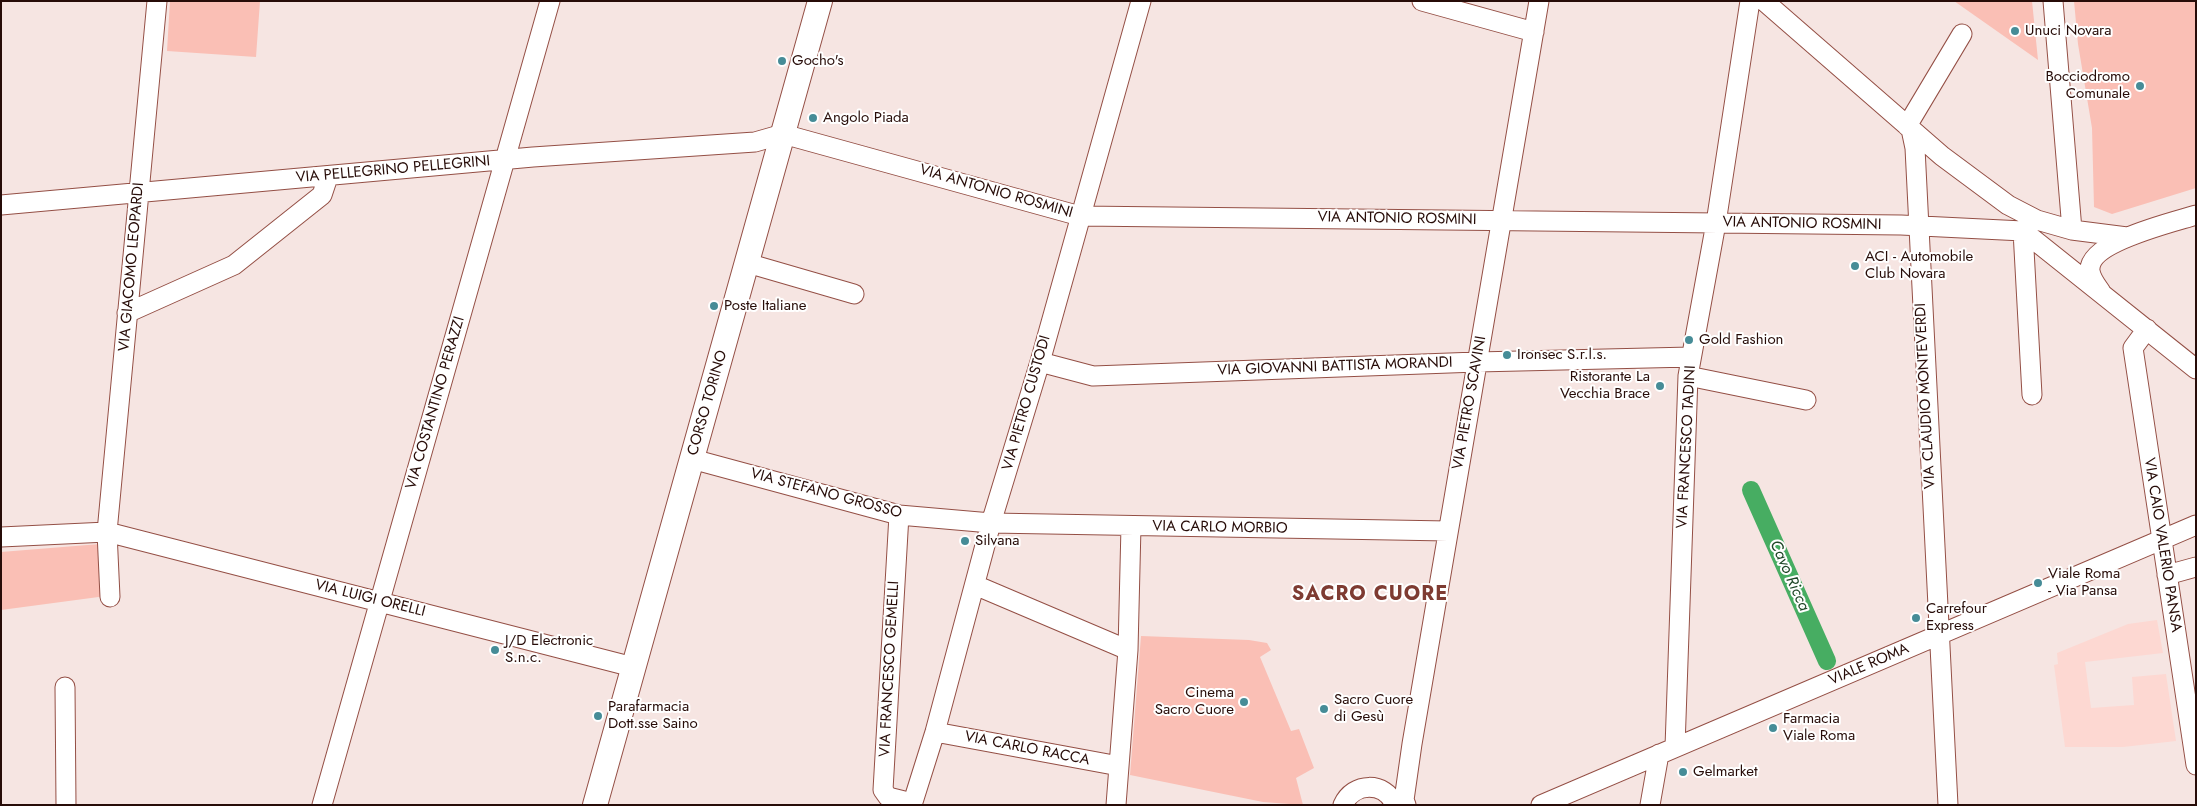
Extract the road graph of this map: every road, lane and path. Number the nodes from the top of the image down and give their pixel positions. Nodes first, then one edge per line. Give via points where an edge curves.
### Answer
1 (157, 1) edge
2 (550, 1) edge
3 (820, 1) edge
4 (1141, 1) edge
5 (1422, 1) edge
6 (1539, 1) edge
7 (1750, 1) edge
8 (1764, 1) edge
9 (2053, 1) edge
10 (1534, 32) junction
11 (1962, 34) dead end
12 (1909, 127) junction
13 (783, 134) junction
14 (505, 160) junction
15 (328, 176) junction
16 (139, 194) junction
17 (1, 205) edge
18 (2196, 215) edge
19 (1080, 216) junction
20 (1501, 220) junction
21 (1716, 223) junction
22 (1917, 225) junction
23 (2072, 230) junction
24 (2023, 231) junction
25 (2126, 237) junction
26 (747, 263) junction
27 (854, 294) dead end
28 (2105, 297) junction
29 (128, 314) junction
30 (2147, 329) junction
31 (1691, 357) junction
32 (1040, 362) junction
33 (1477, 362) junction
34 (2196, 368) edge
35 (1688, 376) junction
36 (2032, 395) dead end
37 (1806, 400) dead end
38 (692, 459) junction
39 (899, 515) junction
40 (991, 523) junction
41 (2196, 525) edge
42 (1131, 526) junction
43 (1448, 531) junction
44 (106, 532) junction
45 (1, 538) edge
46 (2161, 539) junction
47 (2196, 566) edge
48 (2167, 575) junction
49 (975, 585) junction
50 (110, 598) dead end
51 (380, 602) junction
52 (1940, 634) junction
53 (1128, 650) junction
54 (633, 667) junction
55 (65, 687) dead end
56 (936, 732) junction
57 (1667, 751) junction
58 (2196, 764) edge
59 (1119, 766) junction
60 (1399, 803) edge
61 (912, 804) edge
62 (66, 805) edge
63 (322, 805) edge
64 (595, 805) edge
65 (1116, 805) edge
66 (1343, 805) edge
67 (1541, 805) edge
68 (1650, 805) edge
69 (1948, 805) edge

1 - 16 street, VIA GIACOMO LEOPARDI
2 - 14 street, VIA COSTANTINO PERAZZI
3 - 13 main road, CORSO TORINO
4 - 19 street, VIA PIETRO CUSTODI
5 - 10 street
6 - 10 street, VIA PIETRO SCAVINI
7 - 21 street, VIA FRANCESCO TADINI
8 - 12 street
9 - 23 street
10 - 20 street, VIA PIETRO SCAVINI
11 - 12 street
12 - 22 street, VIA CLAUDIO MONTEVERDI via 1914,148
12 - 23 street via 2008,205 2037,220
13 - 14 street, VIA PELLEGRINO PELLEGRINI via 755,142
13 - 19 street, VIA ANTONIO ROSMINI
13 - 26 main road, CORSO TORINO
14 - 15 street, VIA PELLEGRINO PELLEGRINI
14 - 51 street, VIA COSTANTINO PERAZZI
15 - 16 street, VIA PELLEGRINO PELLEGRINI
15 - 29 street via 322,194 234,265
16 - 17 street, VIA PELLEGRINO PELLEGRINI
16 - 29 street, VIA GIACOMO LEOPARDI
18 - 25 street
19 - 20 street, VIA ANTONIO ROSMINI
19 - 32 street, VIA PIETRO CUSTODI
20 - 21 street, VIA ANTONIO ROSMINI
20 - 33 street, VIA PIETRO SCAVINI
21 - 22 street, VIA ANTONIO ROSMINI
21 - 31 street, VIA FRANCESCO TADINI
22 - 24 street, VIA ANTONIO ROSMINI
22 - 52 street, VIA CLAUDIO MONTEVERDI
23 - 25 street
24 - 28 street
24 - 36 street
25 - 28 street via 2098,254 2092,262 2090,271
26 - 27 street
26 - 38 main road, CORSO TORINO
28 - 30 street
29 - 44 street, VIA GIACOMO LEOPARDI
30 - 34 street
30 - 46 street, VIA CAIO VALERIO PANSA via 2133,348
31 - 33 street, VIA GIOVANNI BATTISTA MORANDI
31 - 35 street, VIA FRANCESCO TADINI
32 - 33 street, VIA GIOVANNI BATTISTA MORANDI via 1092,376
32 - 40 street, VIA PIETRO CUSTODI
33 - 43 street, VIA PIETRO SCAVINI
35 - 37 street
35 - 57 street, VIA FRANCESCO TADINI
38 - 39 street, VIA STEFANO GROSSO
38 - 54 main road, CORSO TORINO
39 - 40 street, VIA STEFANO GROSSO
39 - 61 street, VIA FRANCESCO GEMELLI via 883,790 888,798
40 - 42 street, VIA CARLO MORBIO
40 - 49 street, VIA PIETRO CUSTODI
41 - 46 street, VIALE ROMA
42 - 43 street, VIA CARLO MORBIO
42 - 53 street
43 - 60 street, VIA PIETRO SCAVINI
44 - 45 street, VIA LUIGI ORELLI
44 - 50 street
44 - 51 street, VIA LUIGI ORELLI
46 - 48 street, VIA CAIO VALERIO PANSA
46 - 52 street, VIALE ROMA
47 - 48 street
48 - 58 street, VIA CAIO VALERIO PANSA
49 - 53 street
49 - 56 street, VIA PIETRO CUSTODI
51 - 54 street, VIA LUIGI ORELLI
51 - 63 street, VIA COSTANTINO PERAZZI
52 - 57 street, VIALE ROMA
52 - 69 street, VIA CLAUDIO MONTEVERDI
53 - 59 street
54 - 64 main road, CORSO TORINO
55 - 62 street
56 - 59 street, VIA CARLO RACCA
56 - 61 street, VIA PIETRO CUSTODI
57 - 67 street, VIALE ROMA
57 - 68 street, VIA FRANCESCO TADINI
59 - 65 street
60 - 66 street via 1381,789 1364,787 1349,795

